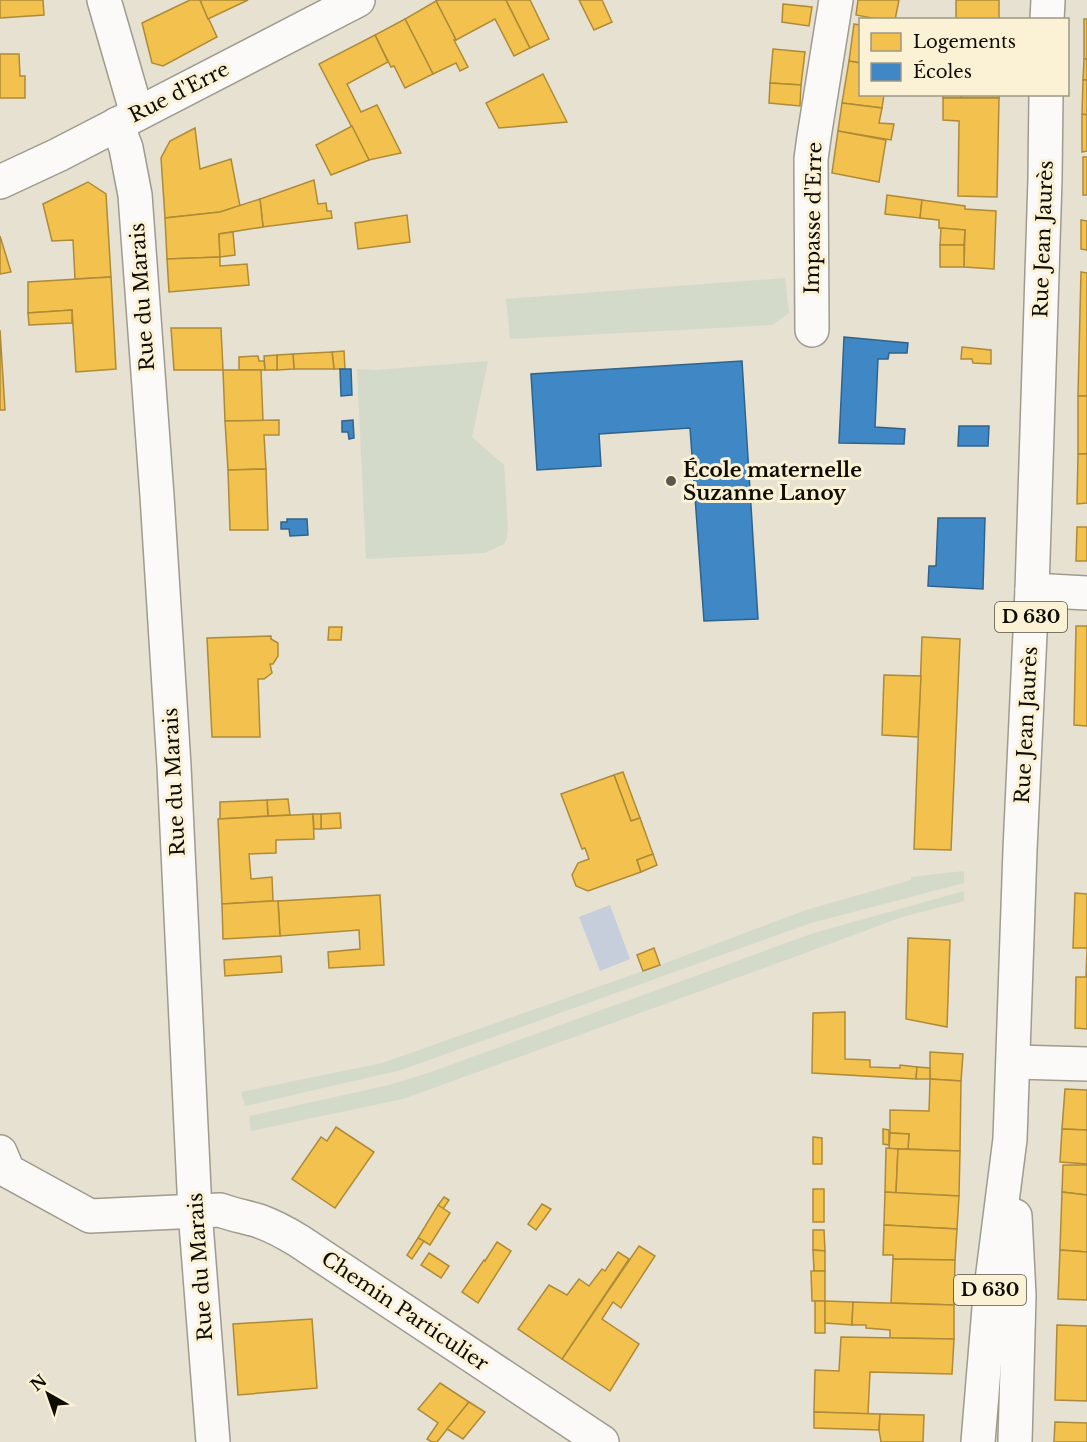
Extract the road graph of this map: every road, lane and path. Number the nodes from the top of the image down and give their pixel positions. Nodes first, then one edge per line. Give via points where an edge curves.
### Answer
1 (104, 0) edge
2 (836, 0) edge
3 (1048, 0) edge
4 (345, 3) edge
5 (1047, 18) edge
6 (1047, 96) edge
7 (127, 119) junction
8 (0, 182) edge
9 (812, 330) dead end
10 (1032, 590) junction
11 (1087, 593) edge
12 (1014, 1062) junction
13 (1087, 1064) edge
14 (1010, 1139) junction
15 (0, 1152) edge
16 (195, 1210) junction
17 (213, 1442) edge
18 (602, 1442) edge
19 (978, 1442) edge
20 (1015, 1442) edge

1 - 7 street, Rue du Marais
2 - 9 street, Impasse d'Erre via 811,159
3 - 5 street
4 - 7 street, Rue d'Erre
6 - 10 street, Rue Jean Jaurès / D 630
7 - 8 street, Rue d'Erre
7 - 16 street, Rue du Marais via 126,148 135,195 178,831
10 - 11 street
10 - 12 street, Rue Jean Jaurès / D 630
12 - 13 street
12 - 14 street, Rue Jean Jaurès / D 630
14 - 19 street, Rue Jean Jaurès / D 630 via 990,1296
14 - 20 street, Rue Jean Jaurès / D 630 via 1019,1295
15 - 16 street, Chemin Particulier via 8,1171 90,1216
16 - 17 street, Rue du Marais
16 - 18 street, Chemin Particulier via 220,1210 257,1220 299,1241

